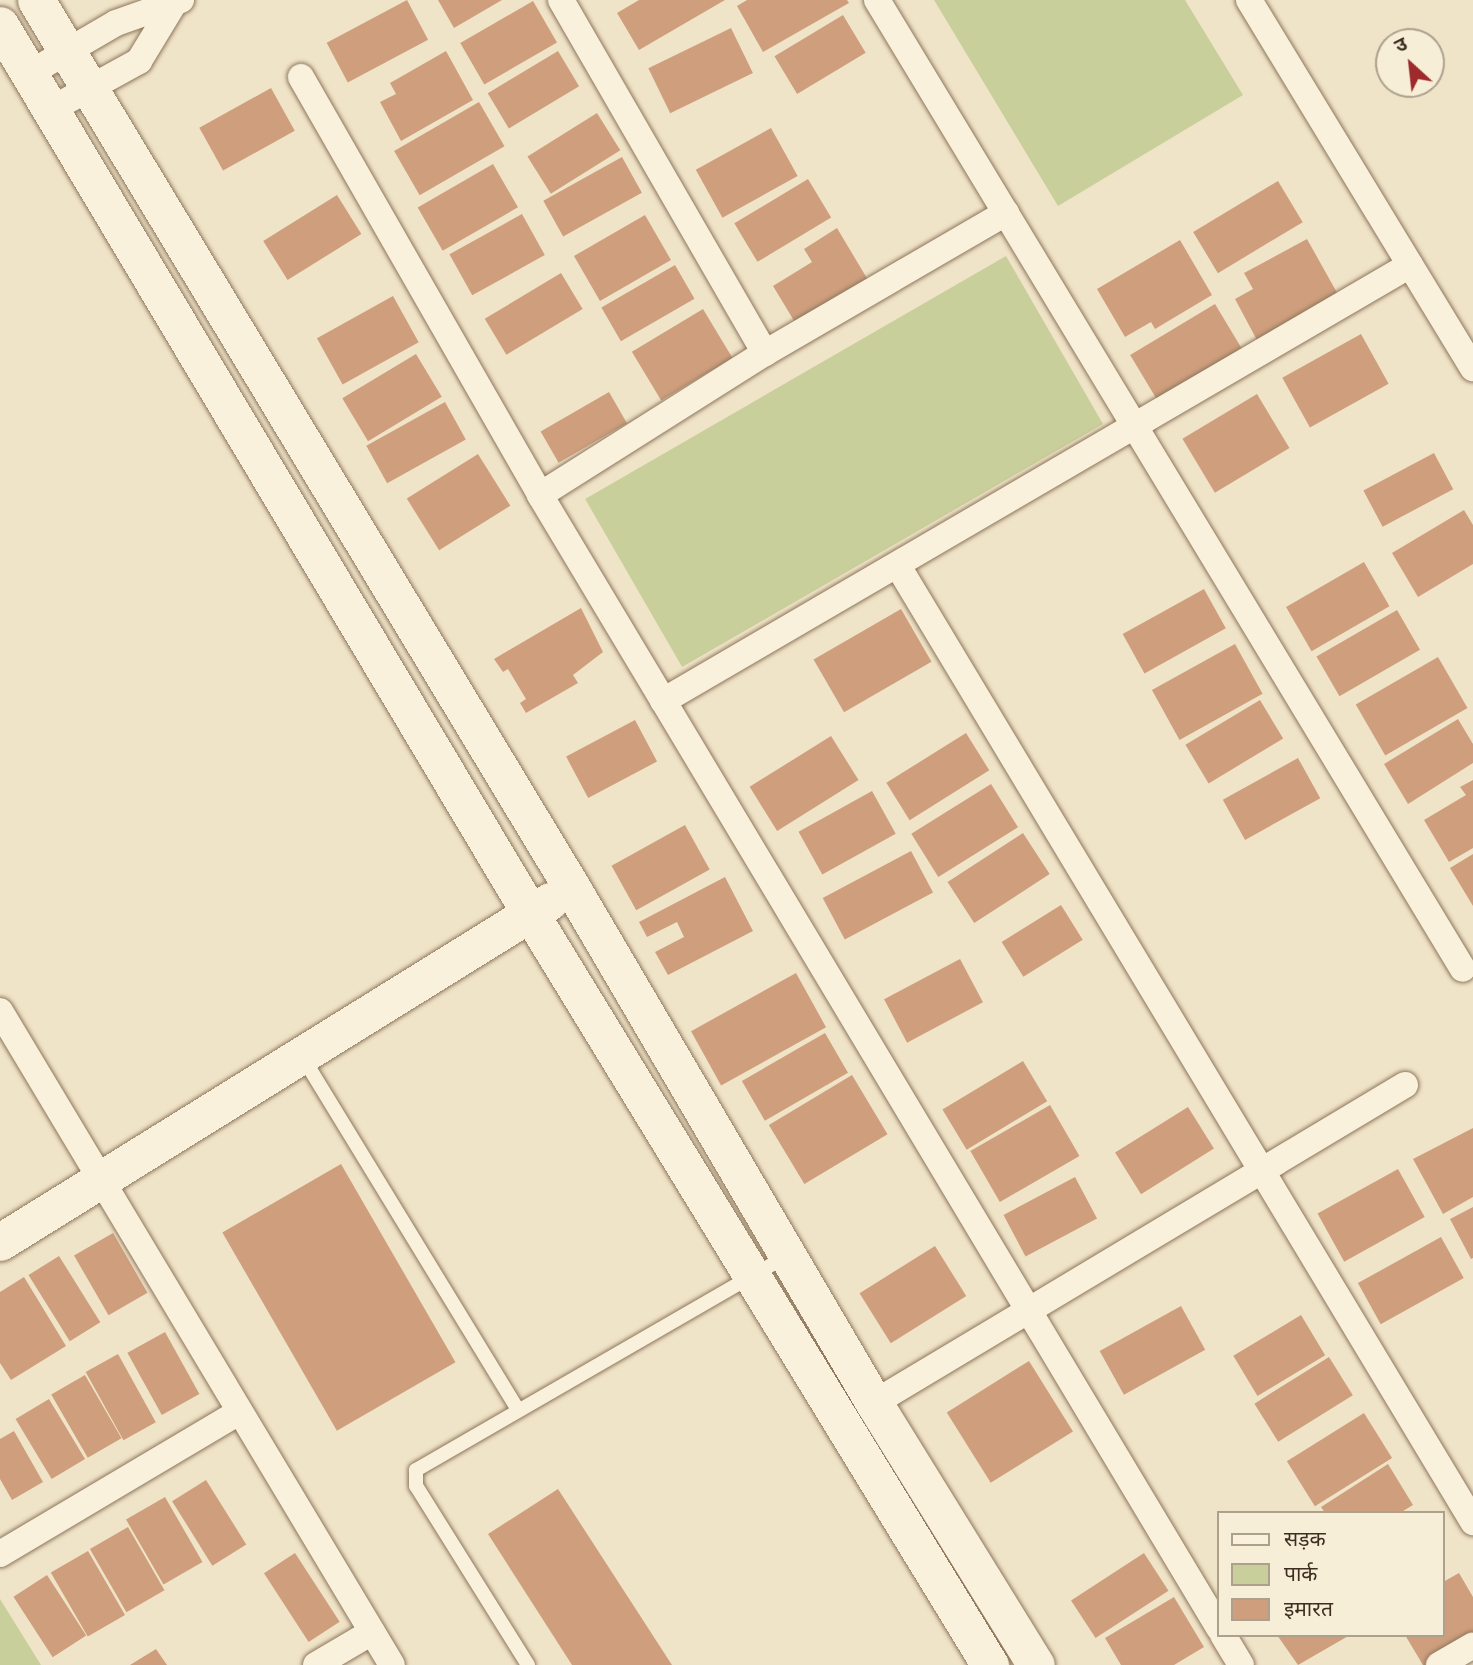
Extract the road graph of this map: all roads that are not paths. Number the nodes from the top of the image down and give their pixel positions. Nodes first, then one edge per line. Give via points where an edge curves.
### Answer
1 (36, 0) edge
2 (561, 0) edge
3 (877, 0) edge
4 (1250, 0) edge
5 (177, 2) edge
6 (0, 25) edge
7 (69, 52) junction
8 (30, 73) junction
9 (301, 77) dead end
10 (90, 89) junction
11 (51, 110) junction
12 (1006, 213) junction
13 (1410, 265) junction
14 (765, 353) junction
15 (1473, 368) edge
16 (1136, 428) junction
17 (540, 495) junction
18 (898, 566) junction
19 (663, 701) junction
20 (572, 888) junction
21 (530, 912) junction
22 (1463, 969) dead end
23 (0, 1011) edge
24 (302, 1055) junction
25 (1405, 1085) dead end
26 (1261, 1171) junction
27 (101, 1181) junction
28 (0, 1242) edge
29 (787, 1256) junction
30 (751, 1275) junction
31 (1029, 1311) junction
32 (874, 1403) junction
33 (518, 1410) junction
34 (239, 1412) junction
35 (1473, 1522) edge
36 (0, 1554) edge
37 (1218, 1626) edge
38 (372, 1632) junction
39 (1224, 1637) edge
40 (1473, 1645) edge
41 (316, 1665) edge
42 (392, 1665) edge
43 (528, 1665) edge
44 (990, 1665) edge
45 (1036, 1665) edge
46 (1241, 1665) edge
47 (1439, 1665) edge

1 - 7 street
2 - 14 street
3 - 12 street
4 - 13 street
5 - 7 street via 116,23
5 - 10 street via 139,61
6 - 8 street
7 - 8 street
7 - 10 street
8 - 11 street
9 - 17 street
10 - 11 street
10 - 20 street
11 - 21 street
12 - 14 street
12 - 16 street
13 - 15 street
13 - 16 street
14 - 17 street
16 - 18 street
16 - 22 street
17 - 19 street
18 - 19 street
18 - 26 street
19 - 31 street
20 - 21 street
20 - 29 street
21 - 24 street
21 - 30 street
23 - 27 street
24 - 27 street
24 - 33 lane
25 - 26 street
26 - 31 street
26 - 35 street
27 - 28 street
27 - 34 street
29 - 30 lane
29 - 32 street
30 - 33 lane
30 - 44 street
31 - 32 street
31 - 37 street
32 - 45 street
33 - 43 lane via 424,1464 414,1479
34 - 36 street
34 - 38 street
38 - 41 street
38 - 42 street
39 - 46 street
40 - 47 street

